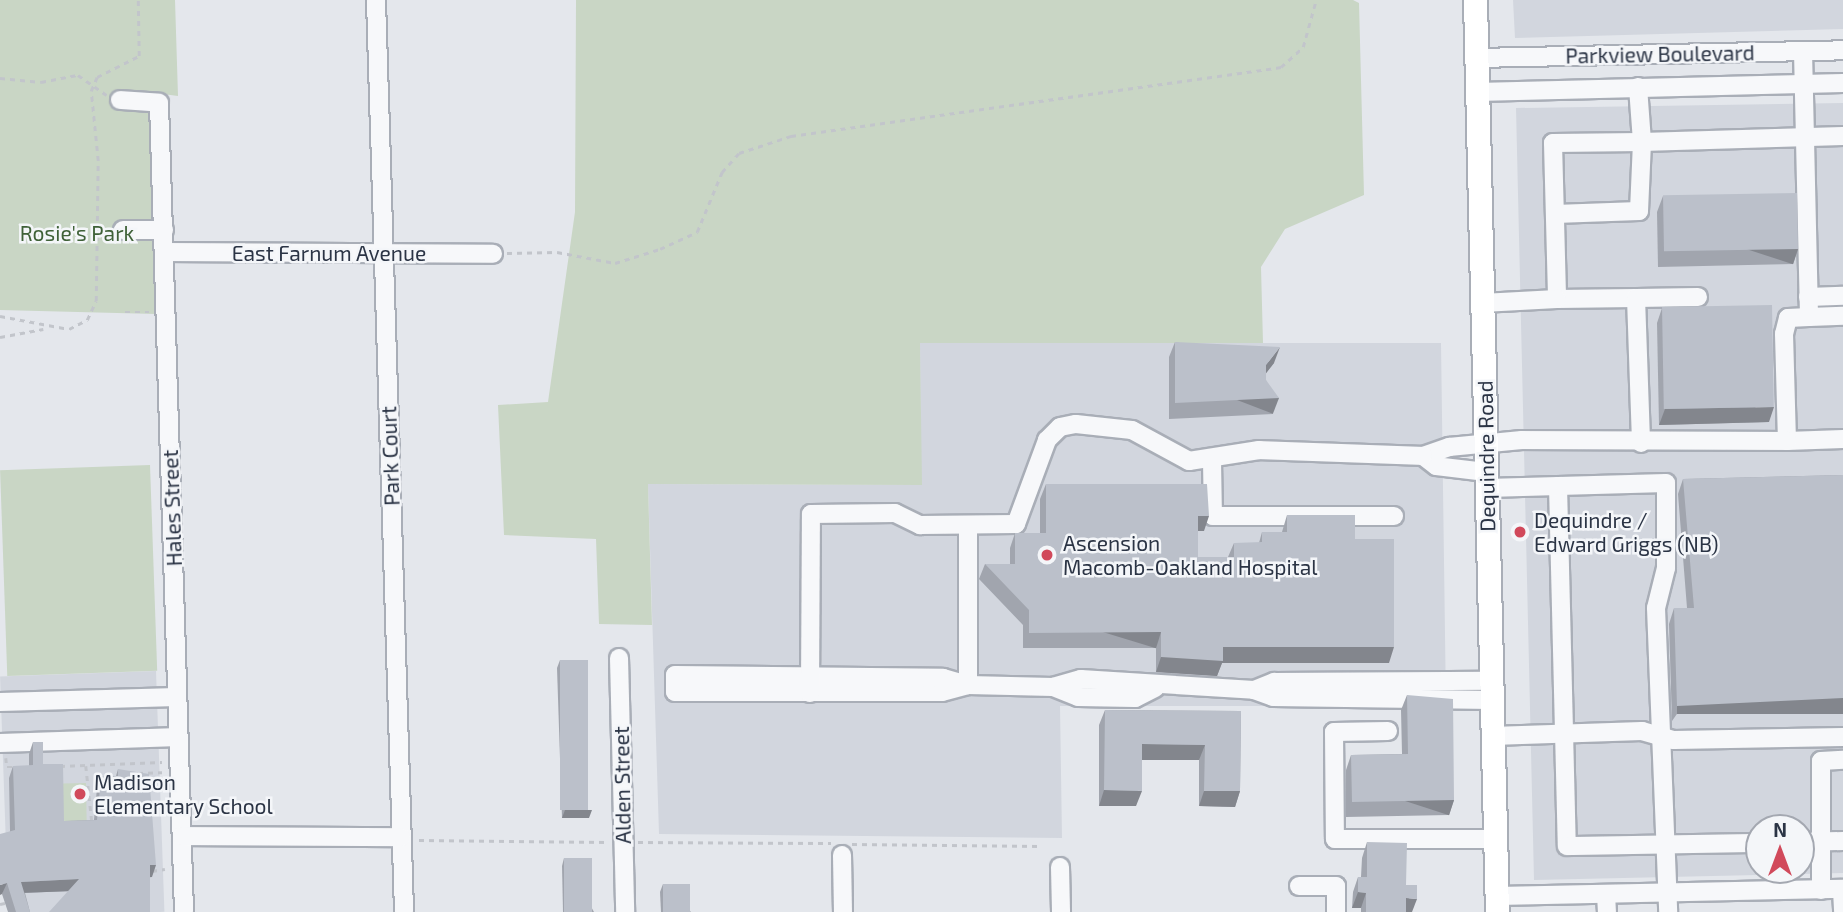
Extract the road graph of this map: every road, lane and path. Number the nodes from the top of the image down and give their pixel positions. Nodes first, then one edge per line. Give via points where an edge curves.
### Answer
1 (138, 0) edge
2 (376, 0) edge
3 (1316, 0) edge
4 (1475, 0) edge
5 (1843, 50) edge
6 (1803, 51) junction
7 (1476, 58) junction
8 (0, 78) edge
9 (1843, 83) edge
10 (1804, 84) junction
11 (93, 85) junction
12 (1638, 88) junction
13 (1477, 92) junction
14 (120, 100) joint
15 (1805, 136) junction
16 (1843, 136) edge
17 (1642, 142) junction
18 (1555, 214) junction
19 (124, 230) dead end
20 (164, 230) junction
21 (164, 252) junction
22 (384, 254) junction
23 (493, 254) joint
24 (1843, 296) edge
25 (1698, 297) dead end
26 (1808, 297) junction
27 (1636, 298) junction
28 (1557, 299) junction
29 (1482, 303) junction
30 (125, 312) dead end
31 (149, 312) dead end
32 (0, 316) edge
33 (1843, 316) edge
34 (1809, 317) junction
35 (46, 328) junction
36 (0, 337) edge
37 (1843, 439) edge
38 (1787, 441) junction
39 (1641, 443) junction
40 (1486, 446) junction
41 (1423, 456) junction
42 (1212, 461) junction
43 (1486, 480) junction
44 (1693, 482) edge
45 (1666, 483) junction
46 (1558, 486) junction
47 (1394, 516) dead end
48 (968, 525) junction
49 (619, 658) dead end
50 (675, 683) dead end
51 (810, 685) junction
52 (968, 685) junction
53 (1492, 690) junction
54 (177, 697) junction
55 (0, 702) edge
56 (1388, 731) dead end
57 (1563, 733) junction
58 (1659, 735) junction
59 (1492, 736) junction
60 (179, 737) junction
61 (1843, 737) edge
62 (3, 747) edge
63 (1843, 760) edge
64 (162, 762) dead end
65 (118, 764) junction
66 (86, 766) junction
67 (6, 767) junction
68 (20, 767) edge
69 (46, 767) edge
70 (0, 768) edge
71 (162, 772) dead end
72 (118, 773) edge
73 (129, 773) edge
74 (91, 793) junction
75 (97, 793) edge
76 (92, 832) edge
77 (182, 836) junction
78 (410, 839) junction
79 (1495, 839) junction
80 (1843, 841) edge
81 (614, 842) dead end
82 (1815, 842) edge
83 (1821, 842) junction
84 (1745, 843) edge
85 (1666, 844) junction
86 (842, 855) dead end
87 (1060, 867) dead end
88 (165, 869) dead end
89 (152, 871) edge
90 (1299, 886) dead end
91 (1821, 890) junction
92 (1842, 890) edge
93 (1668, 893) junction
94 (5, 903) dead end
95 (1606, 903) edge
96 (0, 904) edge
97 (1497, 904) edge
98 (184, 912) edge
99 (404, 912) edge
100 (625, 912) edge
101 (844, 912) edge
102 (1061, 912) edge
103 (1336, 912) edge
104 (1668, 912) edge
105 (1843, 912) edge

1 - 11 path via 139,56
2 - 22 street, Park Court
3 - 23 path via 1303,47 1281,67 791,136 739,153 722,172 697,232 660,249 615,263 557,252
4 - 7 main road, Dequindre Road
5 - 6 street, Parkview Boulevard
6 - 7 street, Parkview Boulevard
6 - 10 street
7 - 13 main road, Dequindre Road
8 - 11 path via 40,82 78,75
9 - 10 street, Parkview Boulevard
10 - 12 street, Parkview Boulevard
10 - 15 street
11 - 14 path
11 - 35 path via 96,301 80,326
12 - 13 street, Parkview Boulevard
12 - 17 street
13 - 29 main road, Dequindre Road
14 - 20 street, Hales Street via 159,103
15 - 16 street
15 - 17 street
15 - 26 street
17 - 18 street via 1639,211
17 - 18 street via 1553,143
18 - 28 street
19 - 20 street
20 - 21 street, Hales Street
21 - 22 street, East Farnum Avenue
21 - 54 street, Hales Street
22 - 23 street, East Farnum Avenue
22 - 78 street, Park Court
24 - 26 street
25 - 27 street
26 - 34 street
27 - 28 street
27 - 39 street
28 - 29 street
29 - 40 main road, Dequindre Road
30 - 31 path
32 - 35 path
33 - 34 street
34 - 38 street via 1788,318 1784,334
35 - 36 path
37 - 38 street
38 - 39 street
39 - 40 street via 1522,440
40 - 41 street via 1449,447
40 - 43 main road, Dequindre Road
41 - 42 street via 1259,450
41 - 43 street via 1436,466
42 - 47 street via 1213,516
42 - 48 street via 1189,461 1132,430 1060,427 1035,464 1016,524
43 - 46 street
43 - 53 main road, Dequindre Road
44 - 45 street
45 - 46 street
45 - 58 street via 1666,568 1656,608
46 - 57 street
48 - 51 street via 920,525 895,513 811,514
48 - 52 street
49 - 100 street, Alden Street
50 - 51 street
51 - 52 street via 942,692
52 - 53 street via 1053,687 1082,679 1140,682 1155,688 1254,690 1273,697
53 - 59 main road, Dequindre Road
54 - 55 street
54 - 60 street, Hales Street
56 - 79 street via 1334,732 1335,839
57 - 58 street
57 - 59 street
57 - 85 street via 1567,846
58 - 61 street
58 - 85 street
59 - 79 main road, Dequindre Road
60 - 62 street
60 - 77 street, Hales Street
62 - 67 path
63 - 83 street via 1821,761
64 - 65 path
65 - 66 path
65 - 72 path
66 - 69 path
66 - 74 path
67 - 68 path
67 - 70 path
71 - 73 path
74 - 75 path
74 - 76 path
77 - 78 street
77 - 98 street, Hales Street
78 - 81 path
78 - 99 street, Park Court
79 - 97 main road, Dequindre Road
80 - 83 street
82 - 83 street
83 - 91 street
84 - 85 street
85 - 93 street
86 - 101 street
87 - 102 street
88 - 89 path
90 - 103 street via 1336,886
91 - 92 street
91 - 93 street
92 - 105 street
93 - 95 street
93 - 104 street
94 - 96 path
95 - 97 street

